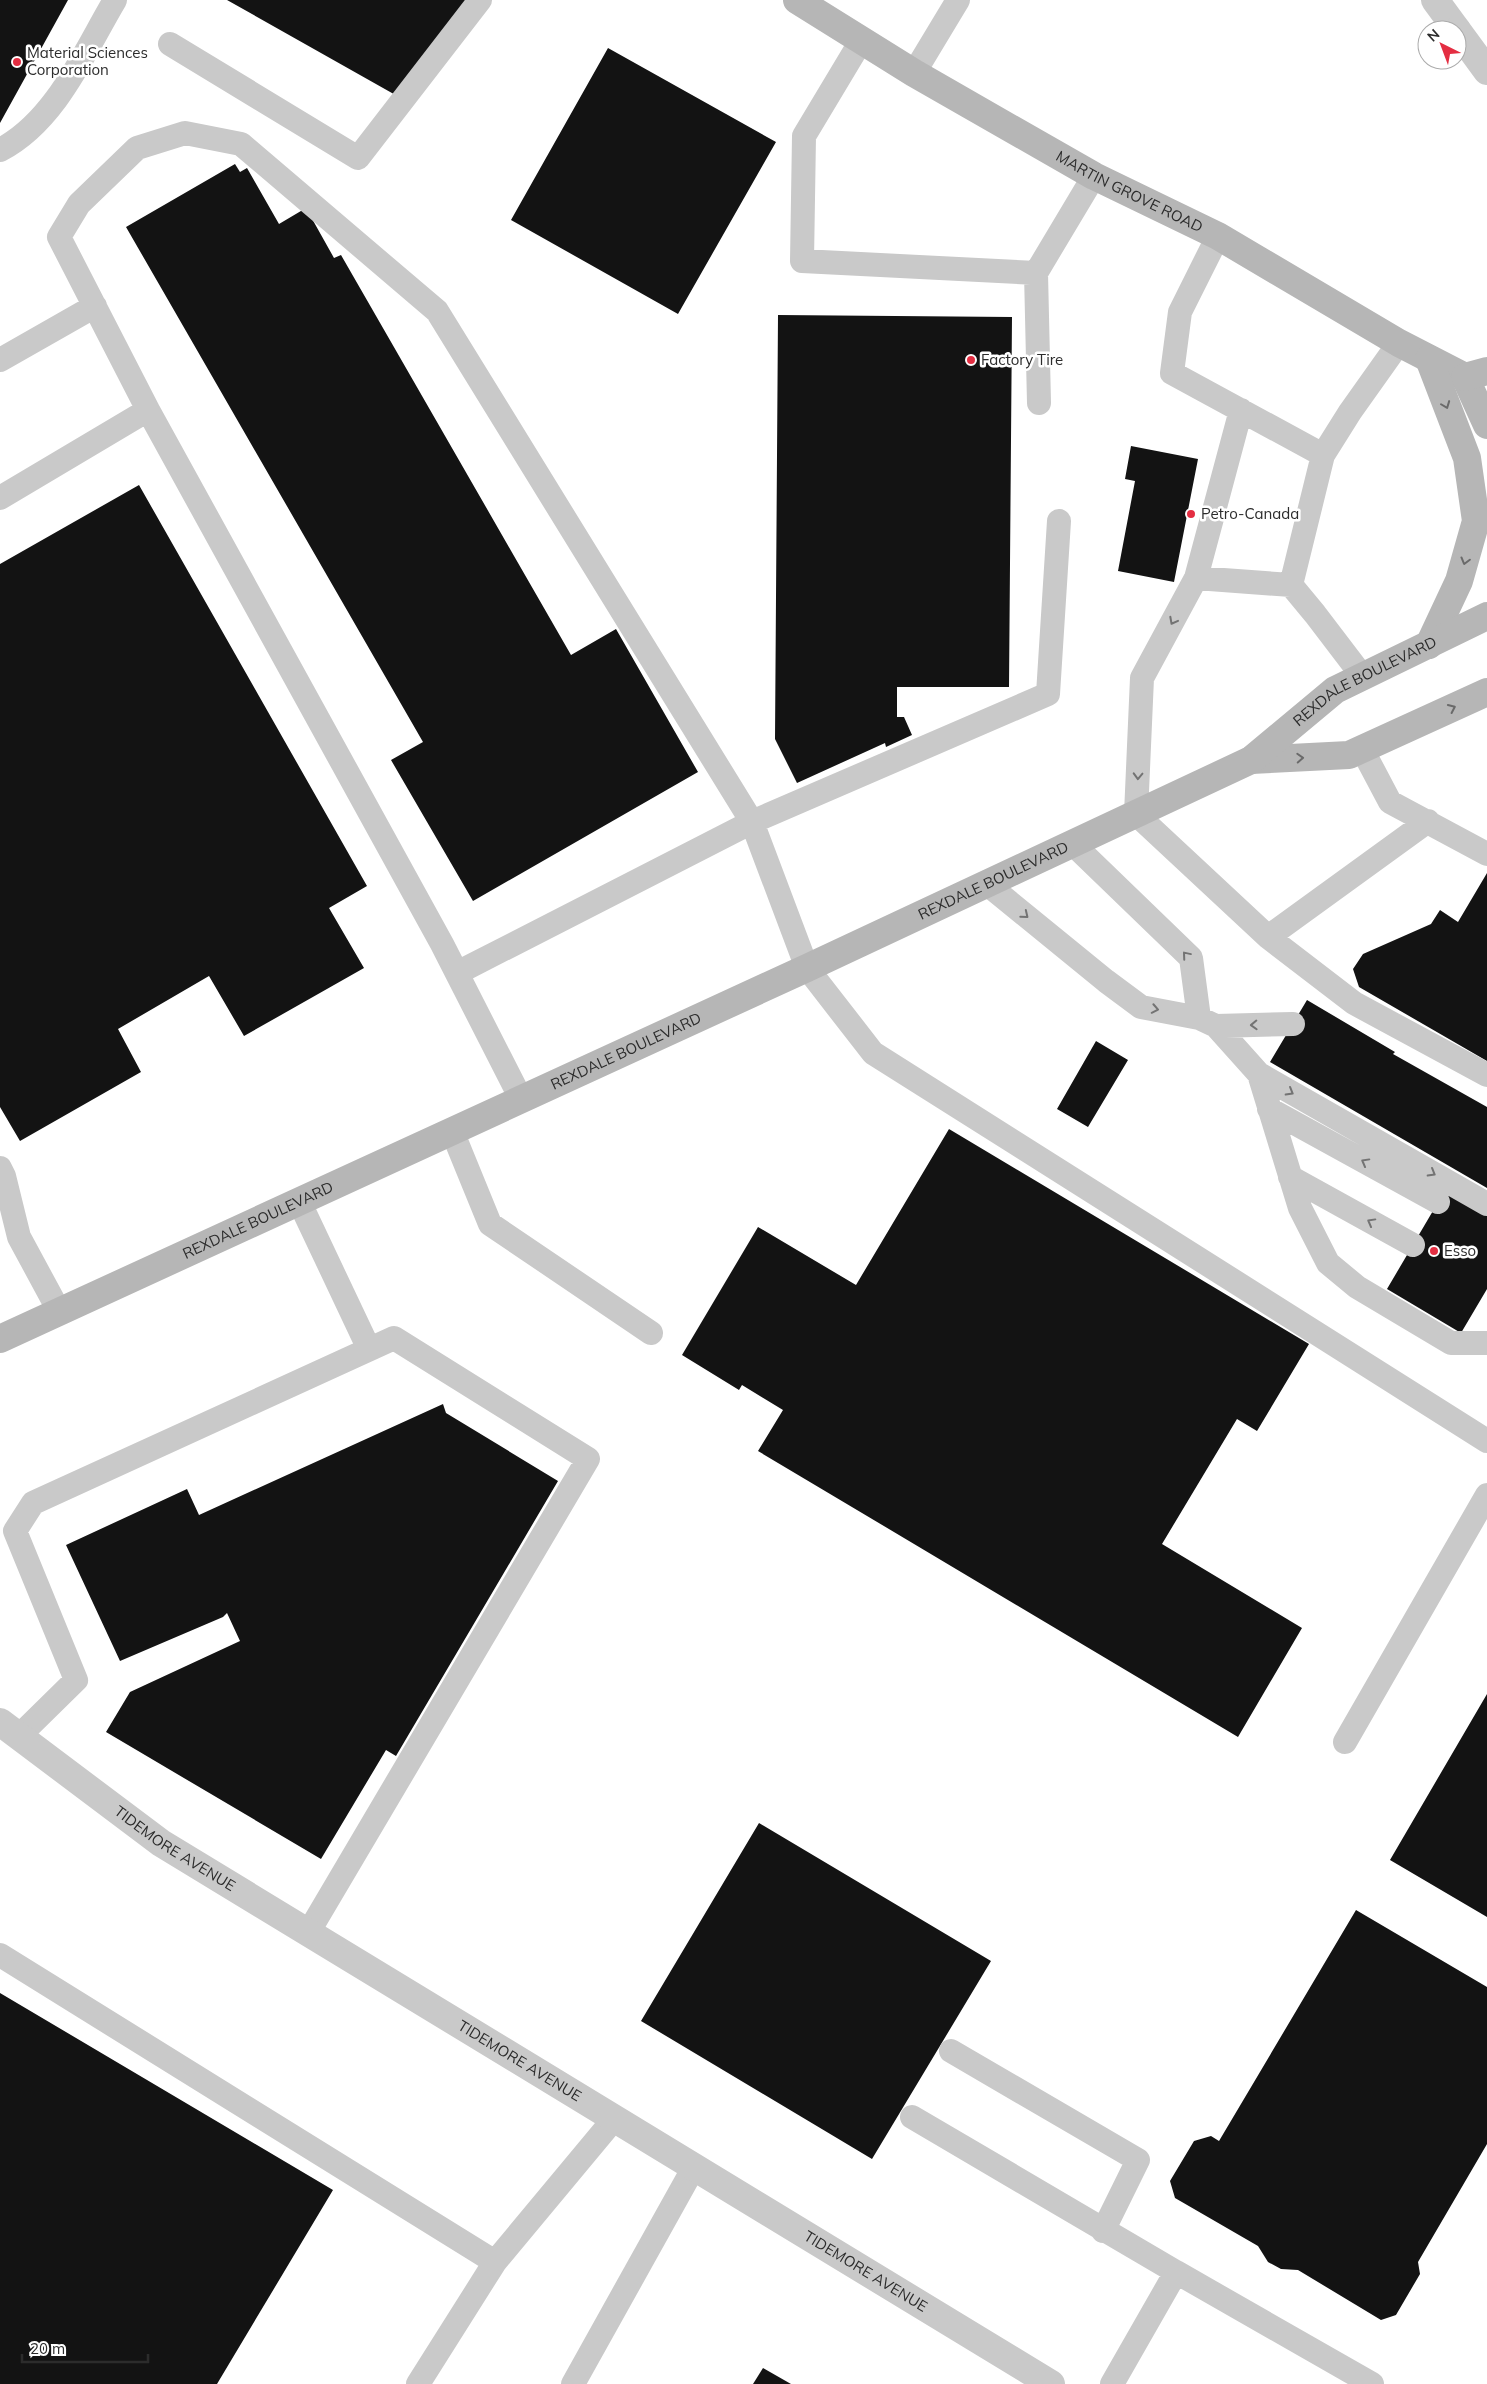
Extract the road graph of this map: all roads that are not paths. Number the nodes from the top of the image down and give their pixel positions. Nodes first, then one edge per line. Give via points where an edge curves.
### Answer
1 (115, 0) edge
2 (480, 0) edge
3 (797, 0) edge
4 (958, 0) edge
5 (1434, 0) edge
6 (1449, 20) edge
7 (861, 40) junction
8 (170, 44) dead end
9 (1467, 44) edge
10 (1487, 71) edge
11 (914, 74) junction
12 (0, 150) edge
13 (1094, 176) junction
14 (1218, 236) junction
15 (1036, 273) junction
16 (95, 306) junction
17 (1399, 343) junction
18 (1429, 359) junction
19 (0, 360) edge
20 (1476, 374) edge
21 (1039, 403) dead end
22 (148, 410) junction
23 (1241, 410) junction
24 (1487, 425) edge
25 (1322, 455) junction
26 (0, 498) edge
27 (1059, 521) dead end
28 (1196, 578) junction
29 (1290, 585) junction
30 (1487, 616) edge
31 (1429, 645) junction
32 (1363, 677) junction
33 (1487, 692) edge
34 (1362, 749) junction
35 (1251, 760) junction
36 (1136, 814) junction
37 (1428, 821) junction
38 (752, 822) junction
39 (1073, 844) junction
40 (1487, 854) edge
41 (987, 884) junction
42 (1268, 937) junction
43 (807, 968) junction
44 (457, 973) junction
45 (1207, 1022) junction
46 (1293, 1024) dead end
47 (1259, 1074) junction
48 (1487, 1075) edge
49 (521, 1100) junction
50 (1269, 1109) junction
51 (452, 1131) junction
52 (0, 1168) edge
53 (1290, 1177) junction
54 (299, 1201) junction
55 (1438, 1202) dead end
56 (1487, 1204) edge
57 (10, 1231) edge
58 (1413, 1245) dead end
59 (59, 1311) junction
60 (651, 1333) dead end
61 (0, 1339) edge
62 (1487, 1343) edge
63 (369, 1350) junction
64 (1487, 1440) edge
65 (1487, 1495) edge
66 (10, 1729) edge
67 (1345, 1742) dead end
68 (308, 1933) junction
69 (0, 1955) edge
70 (951, 2051) dead end
71 (912, 2117) dead end
72 (614, 2119) junction
73 (694, 2167) junction
74 (1103, 2230) junction
75 (495, 2262) junction
76 (1176, 2272) junction
77 (418, 2384) edge
78 (573, 2384) edge
79 (1051, 2384) edge
80 (1112, 2384) edge
81 (1372, 2384) edge

1 - 12 lane via 52,107 15,142
2 - 8 lane via 358,158
3 - 7 main road, MARTIN GROVE ROAD
4 - 11 lane
5 - 6 street
7 - 11 main road, MARTIN GROVE ROAD
7 - 15 lane via 804,136 802,261
9 - 10 street
11 - 13 main road, MARTIN GROVE ROAD
13 - 14 main road, MARTIN GROVE ROAD
13 - 15 lane
14 - 17 main road, MARTIN GROVE ROAD
14 - 23 lane via 1180,312 1172,374
15 - 21 lane
16 - 19 lane
16 - 22 lane
16 - 38 lane via 59,238 79,204 137,148 185,133 241,144 437,311
17 - 18 main road, MARTIN GROVE ROAD
17 - 25 lane
18 - 20 main road, MARTIN GROVE ROAD
18 -> 31 main road via 1467,458 1476,521 1460,581
20 - 24 main road, MARTIN GROVE ROAD
22 - 26 lane
22 - 44 lane
23 - 25 lane
23 - 28 lane
25 - 29 lane
27 - 38 lane via 1048,694
28 - 29 lane
28 -> 36 lane via 1142,678
29 - 32 lane
30 - 31 main road, REXDALE BOULEVARD
31 - 32 main road, REXDALE BOULEVARD
32 - 35 main road, REXDALE BOULEVARD via 1336,690
34 -> 33 main road, REXDALE BOULEVARD
35 -> 34 main road, REXDALE BOULEVARD via 1349,755
34 - 37 lane via 1390,802
35 - 36 main road, REXDALE BOULEVARD
36 - 39 main road, REXDALE BOULEVARD
36 - 42 lane
37 - 40 lane
37 - 42 lane
38 - 43 lane
38 - 44 lane
39 - 41 main road, REXDALE BOULEVARD
45 -> 39 lane via 1192,958
41 - 43 main road, REXDALE BOULEVARD
41 -> 45 lane via 1141,1007
42 - 48 lane via 1354,1003
43 - 49 main road, REXDALE BOULEVARD
43 - 64 lane via 873,1053
44 - 49 lane
46 -> 45 lane
45 - 47 lane
47 - 50 lane
47 -> 56 lane
49 - 51 main road, REXDALE BOULEVARD
50 - 53 lane
55 -> 50 lane
51 - 54 main road, REXDALE BOULEVARD
51 - 60 lane via 490,1224
52 - 57 lane via 4,1176
58 -> 53 lane
53 - 62 lane via 1300,1208 1328,1263 1357,1287 1451,1343
54 - 59 main road, REXDALE BOULEVARD
54 - 63 lane
57 - 59 lane
59 - 61 main road, REXDALE BOULEVARD
63 - 66 lane via 33,1503 15,1532 76,1680
63 - 68 lane via 394,1338 588,1459
65 - 67 lane
66 - 68 street, TIDEMORE AVENUE via 160,1843
68 - 72 street, TIDEMORE AVENUE
69 - 75 lane
70 - 74 lane via 1138,2160
71 - 74 lane
72 - 73 street, TIDEMORE AVENUE
72 - 75 lane
73 - 78 lane
73 - 79 street, TIDEMORE AVENUE
74 - 76 lane
75 - 77 lane
76 - 80 lane
76 - 81 lane

